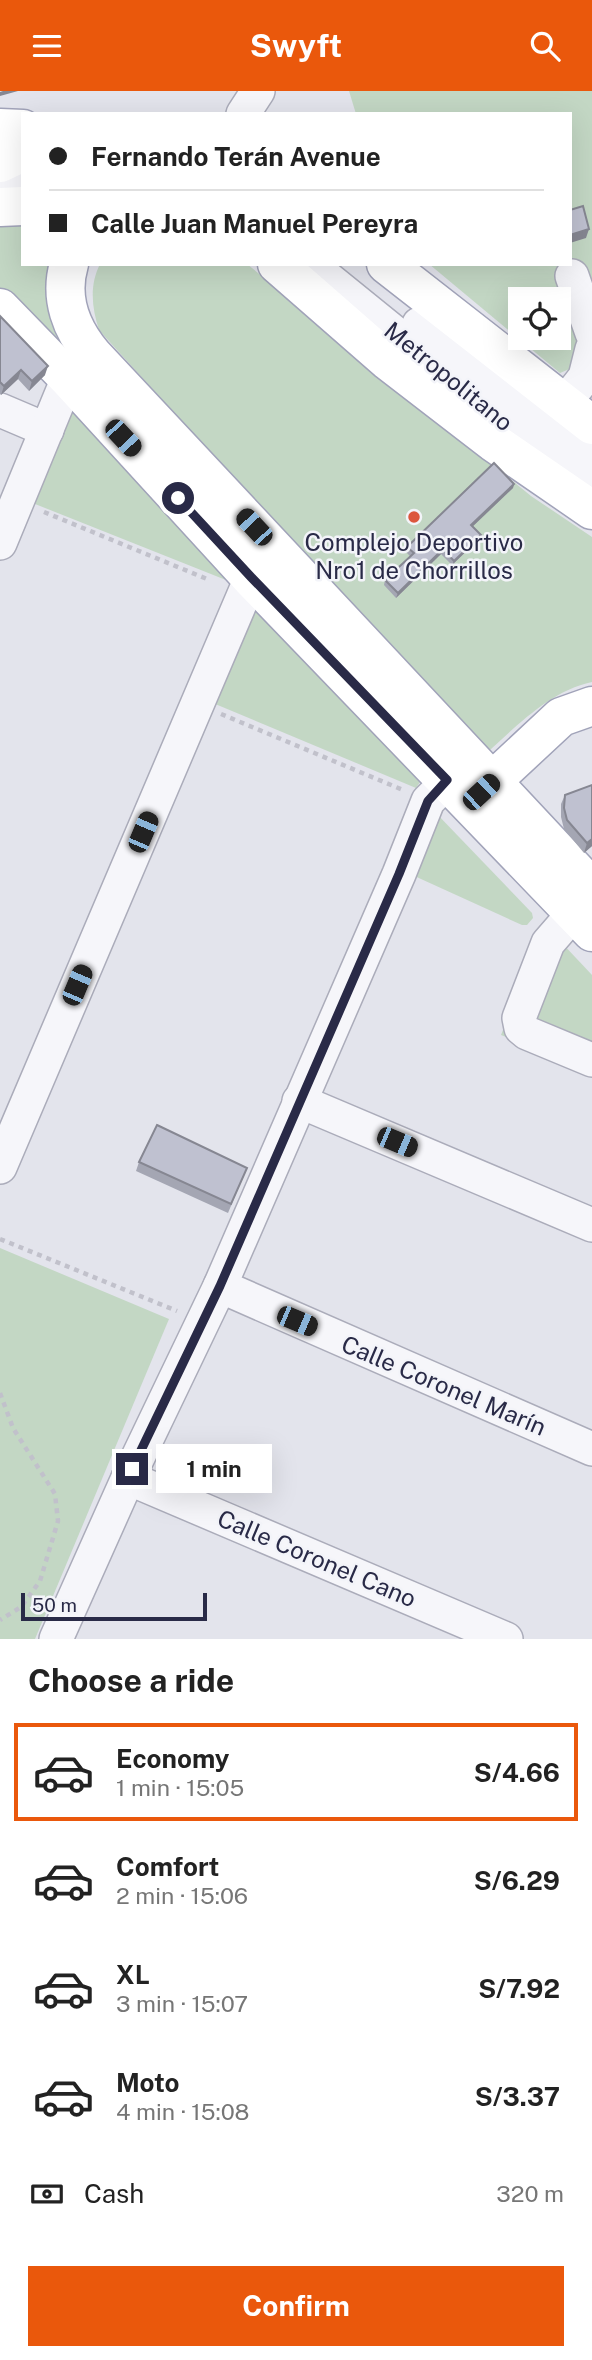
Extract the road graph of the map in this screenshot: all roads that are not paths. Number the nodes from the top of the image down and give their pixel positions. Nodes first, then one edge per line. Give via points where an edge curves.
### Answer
1 (258, 91) edge
2 (244, 112) edge
3 (0, 128) edge
4 (21, 129) edge
5 (21, 153) edge
6 (0, 163) edge
7 (0, 178) edge
8 (21, 180) edge
9 (21, 206) edge
10 (0, 207) edge
11 (69, 266) edge
12 (279, 266) edge
13 (312, 266) edge
14 (344, 266) edge
15 (389, 266) edge
16 (572, 276) dead end
17 (0, 308) edge
18 (592, 333) edge
19 (592, 349) edge
20 (80, 367) junction
21 (0, 410) edge
22 (578, 415) edge
23 (47, 430) junction
24 (592, 457) edge
25 (592, 484) edge
26 (592, 510) edge
27 (0, 543) edge
28 (272, 546) junction
29 (248, 586) junction
30 (592, 706) edge
31 (462, 784) junction
32 (586, 911) edge
33 (592, 1060) edge
34 (299, 1101) junction
35 (0, 1165) edge
36 (592, 1225) edge
37 (220, 1286) junction
38 (592, 1449) edge
39 (128, 1478) junction
40 (56, 1639) edge
41 (506, 1639) edge

1 - 2 street
3 - 4 main road
5 - 6 main road
7 - 8 street
9 - 10 main road
11 - 20 main road via 64,295 78,334
12 - 26 main road via 388,361
13 - 25 street, Metropolitano via 478,401
14 - 24 street, Metropolitano
15 - 22 main road
16 - 18 street
17 - 20 main road
19 - 22 street
20 - 23 street
20 - 28 main road
20 - 29 main road
21 - 23 street
23 - 27 street
28 - 29 street
28 - 31 main road
29 - 31 main road
29 - 35 street
30 - 31 main road via 561,717
31 - 32 main road
31 - 34 street via 399,874
32 - 33 street via 548,943 519,1018 527,1033
34 - 36 street
34 - 37 street
37 - 38 street, Calle Coronel Marín
37 - 39 street
39 - 40 street
39 - 41 street, Calle Coronel Cano

